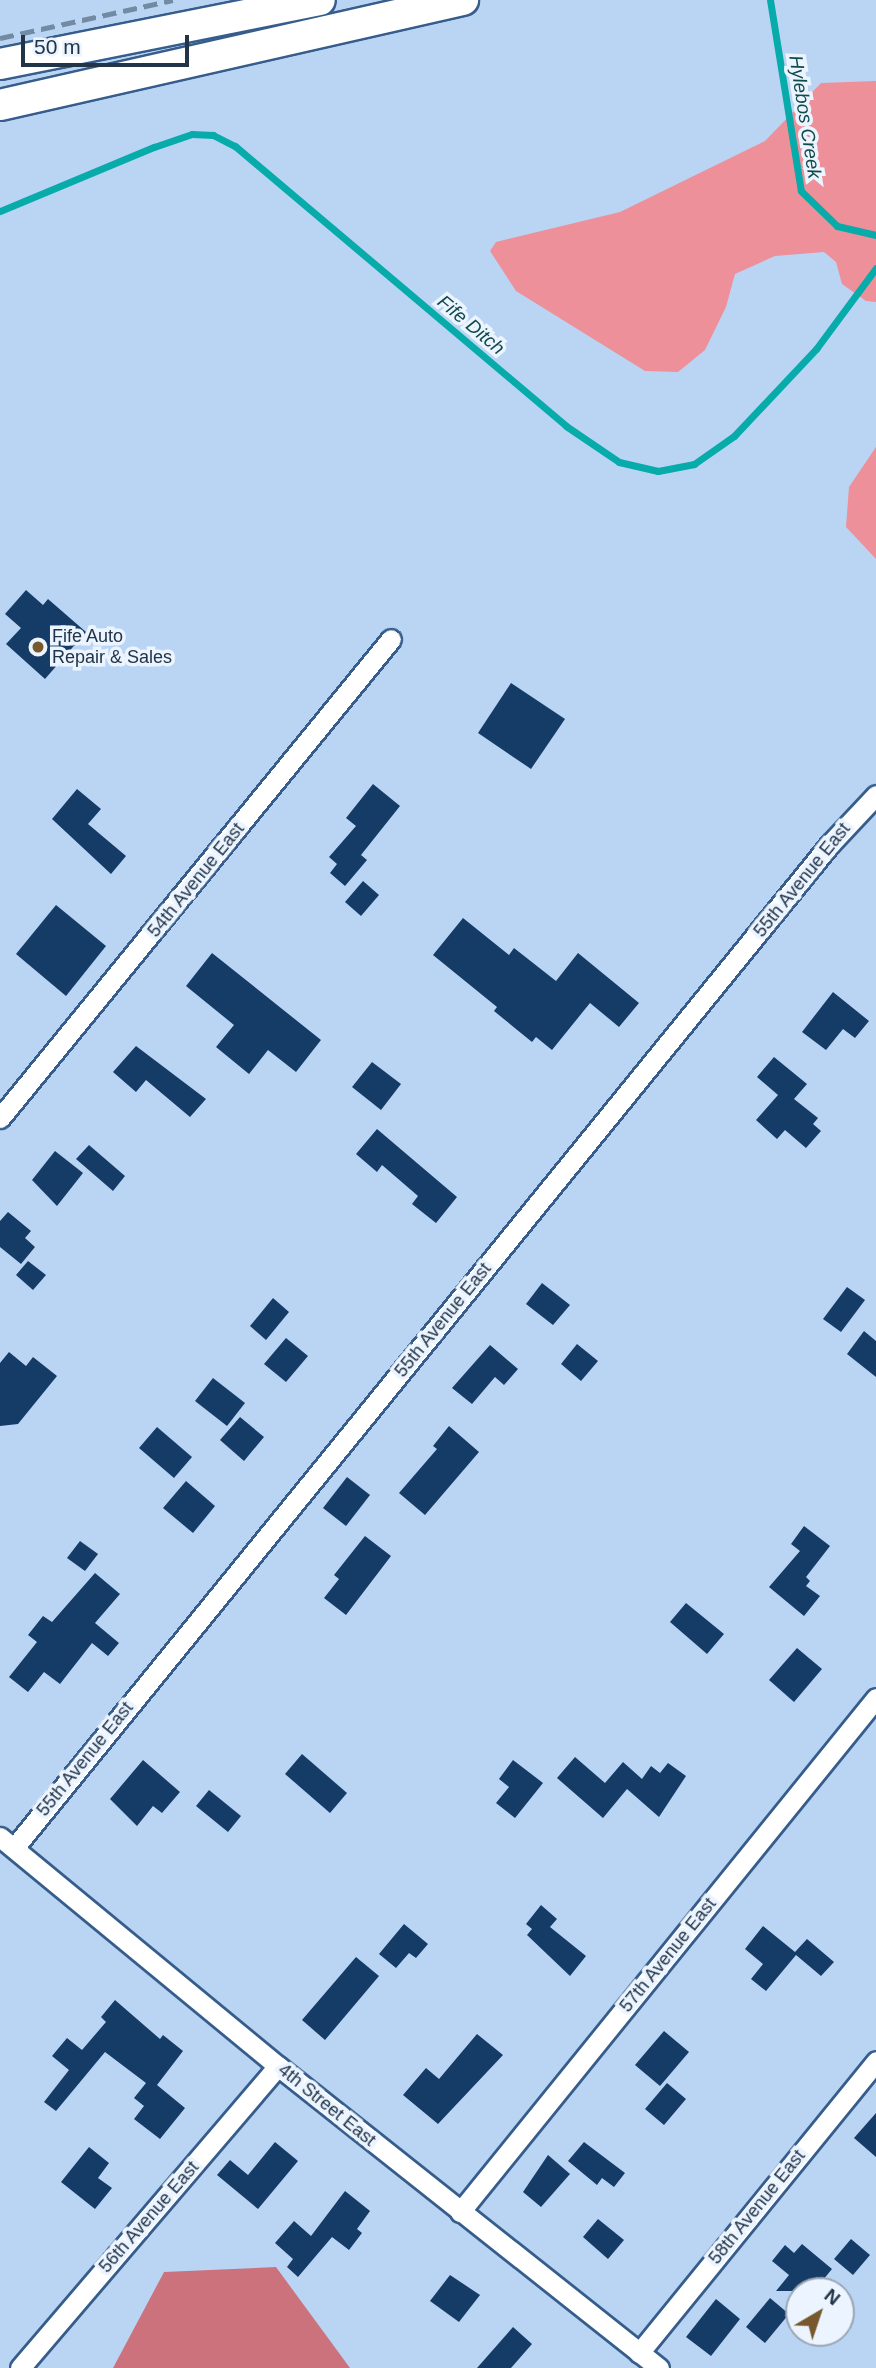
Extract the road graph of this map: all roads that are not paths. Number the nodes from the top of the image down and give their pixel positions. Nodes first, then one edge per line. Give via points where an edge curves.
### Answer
1 (320, 0) edge
2 (463, 0) edge
3 (0, 64) edge
4 (0, 105) edge
5 (391, 639) dead end
6 (876, 795) edge
7 (0, 1118) edge
8 (876, 1698) edge
9 (7, 1842) edge
10 (876, 2061) edge
11 (278, 2066) junction
12 (460, 2212) junction
13 (639, 2353) junction
14 (20, 2368) edge
15 (659, 2368) edge

1 - 3 main road
2 - 4 main road
5 - 7 street, 54th Avenue East
6 - 9 street, 55th Avenue East via 823,853
8 - 12 street, 57th Avenue East
9 - 11 street, 4th Street East
10 - 13 street, 58th Avenue East
11 - 12 street, 4th Street East
11 - 14 street, 56th Avenue East
12 - 13 street, 4th Street East
13 - 15 street, 4th Street East

